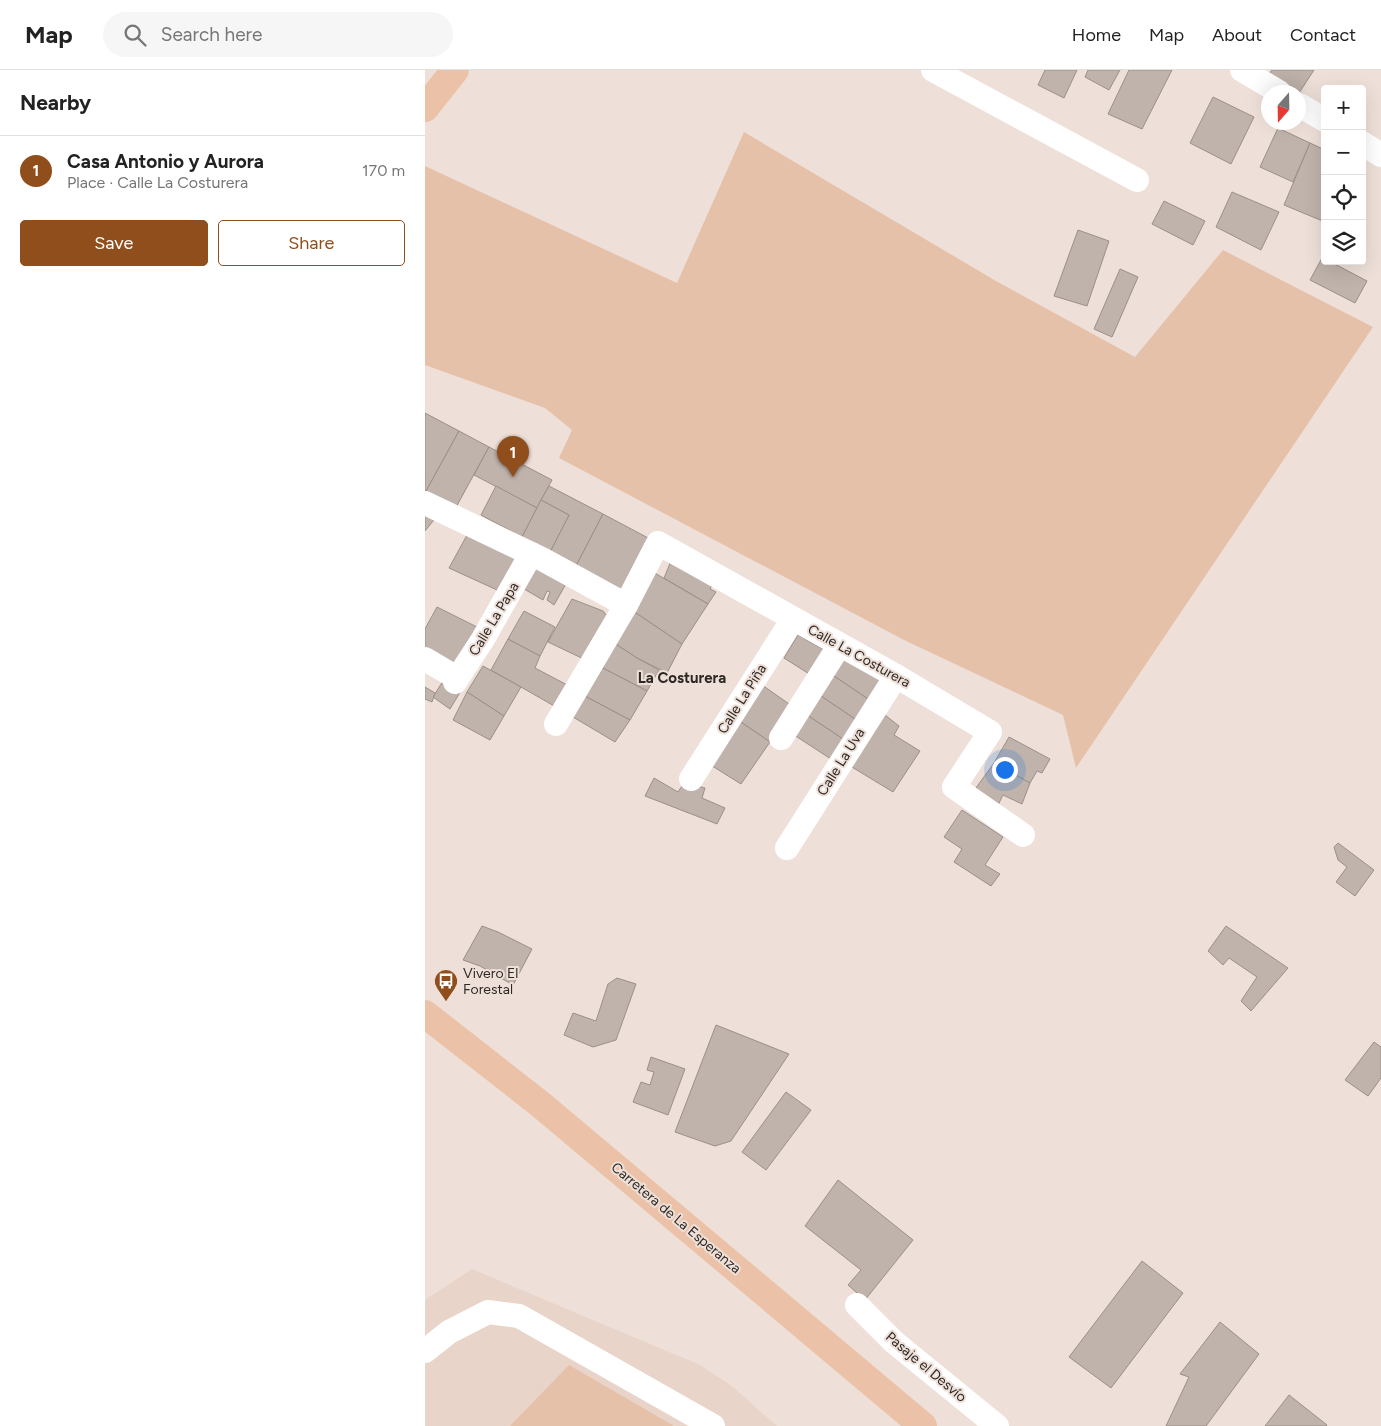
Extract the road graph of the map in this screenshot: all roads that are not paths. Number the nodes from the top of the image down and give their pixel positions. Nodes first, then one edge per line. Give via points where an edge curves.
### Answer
1 (455, 70) edge
2 (933, 70) edge
3 (1242, 70) edge
4 (1267, 85) edge
5 (425, 108) edge
6 (1306, 108) edge
7 (1321, 118) edge
8 (1366, 145) edge
9 (1381, 154) edge
10 (1137, 180) dead end
11 (425, 503) edge
12 (531, 554) junction
13 (626, 605) junction
14 (793, 619) junction
15 (839, 646) junction
16 (425, 658) edge
17 (895, 676) junction
18 (556, 724) dead end
19 (781, 738) dead end
20 (691, 779) dead end
21 (1023, 835) dead end
22 (787, 848) dead end
23 (425, 1014) edge
24 (857, 1305) dead end
25 (425, 1351) edge
26 (713, 1426) edge
27 (923, 1426) edge
28 (997, 1426) edge

1 - 5 main road
2 - 10 street
3 - 4 street
6 - 7 street
8 - 9 street
11 - 12 street
12 - 13 street
12 - 16 street, Calle La Papa via 483,639 451,677
13 - 14 street, Calle La Costurera via 658,543
13 - 18 street, Calle La Costurera
14 - 15 street, Calle La Costurera
14 - 20 street, Calle La Piña
15 - 17 street, Calle La Costurera
15 - 19 street
17 - 21 street, Calle La Costurera via 991,732 954,787
17 - 22 street, Calle La Uva
23 - 27 main road, Carretera de La Esperanza via 547,1110
24 - 28 street, Pasaje el Desvío via 894,1342
25 - 26 street via 449,1332 488,1312 519,1316

